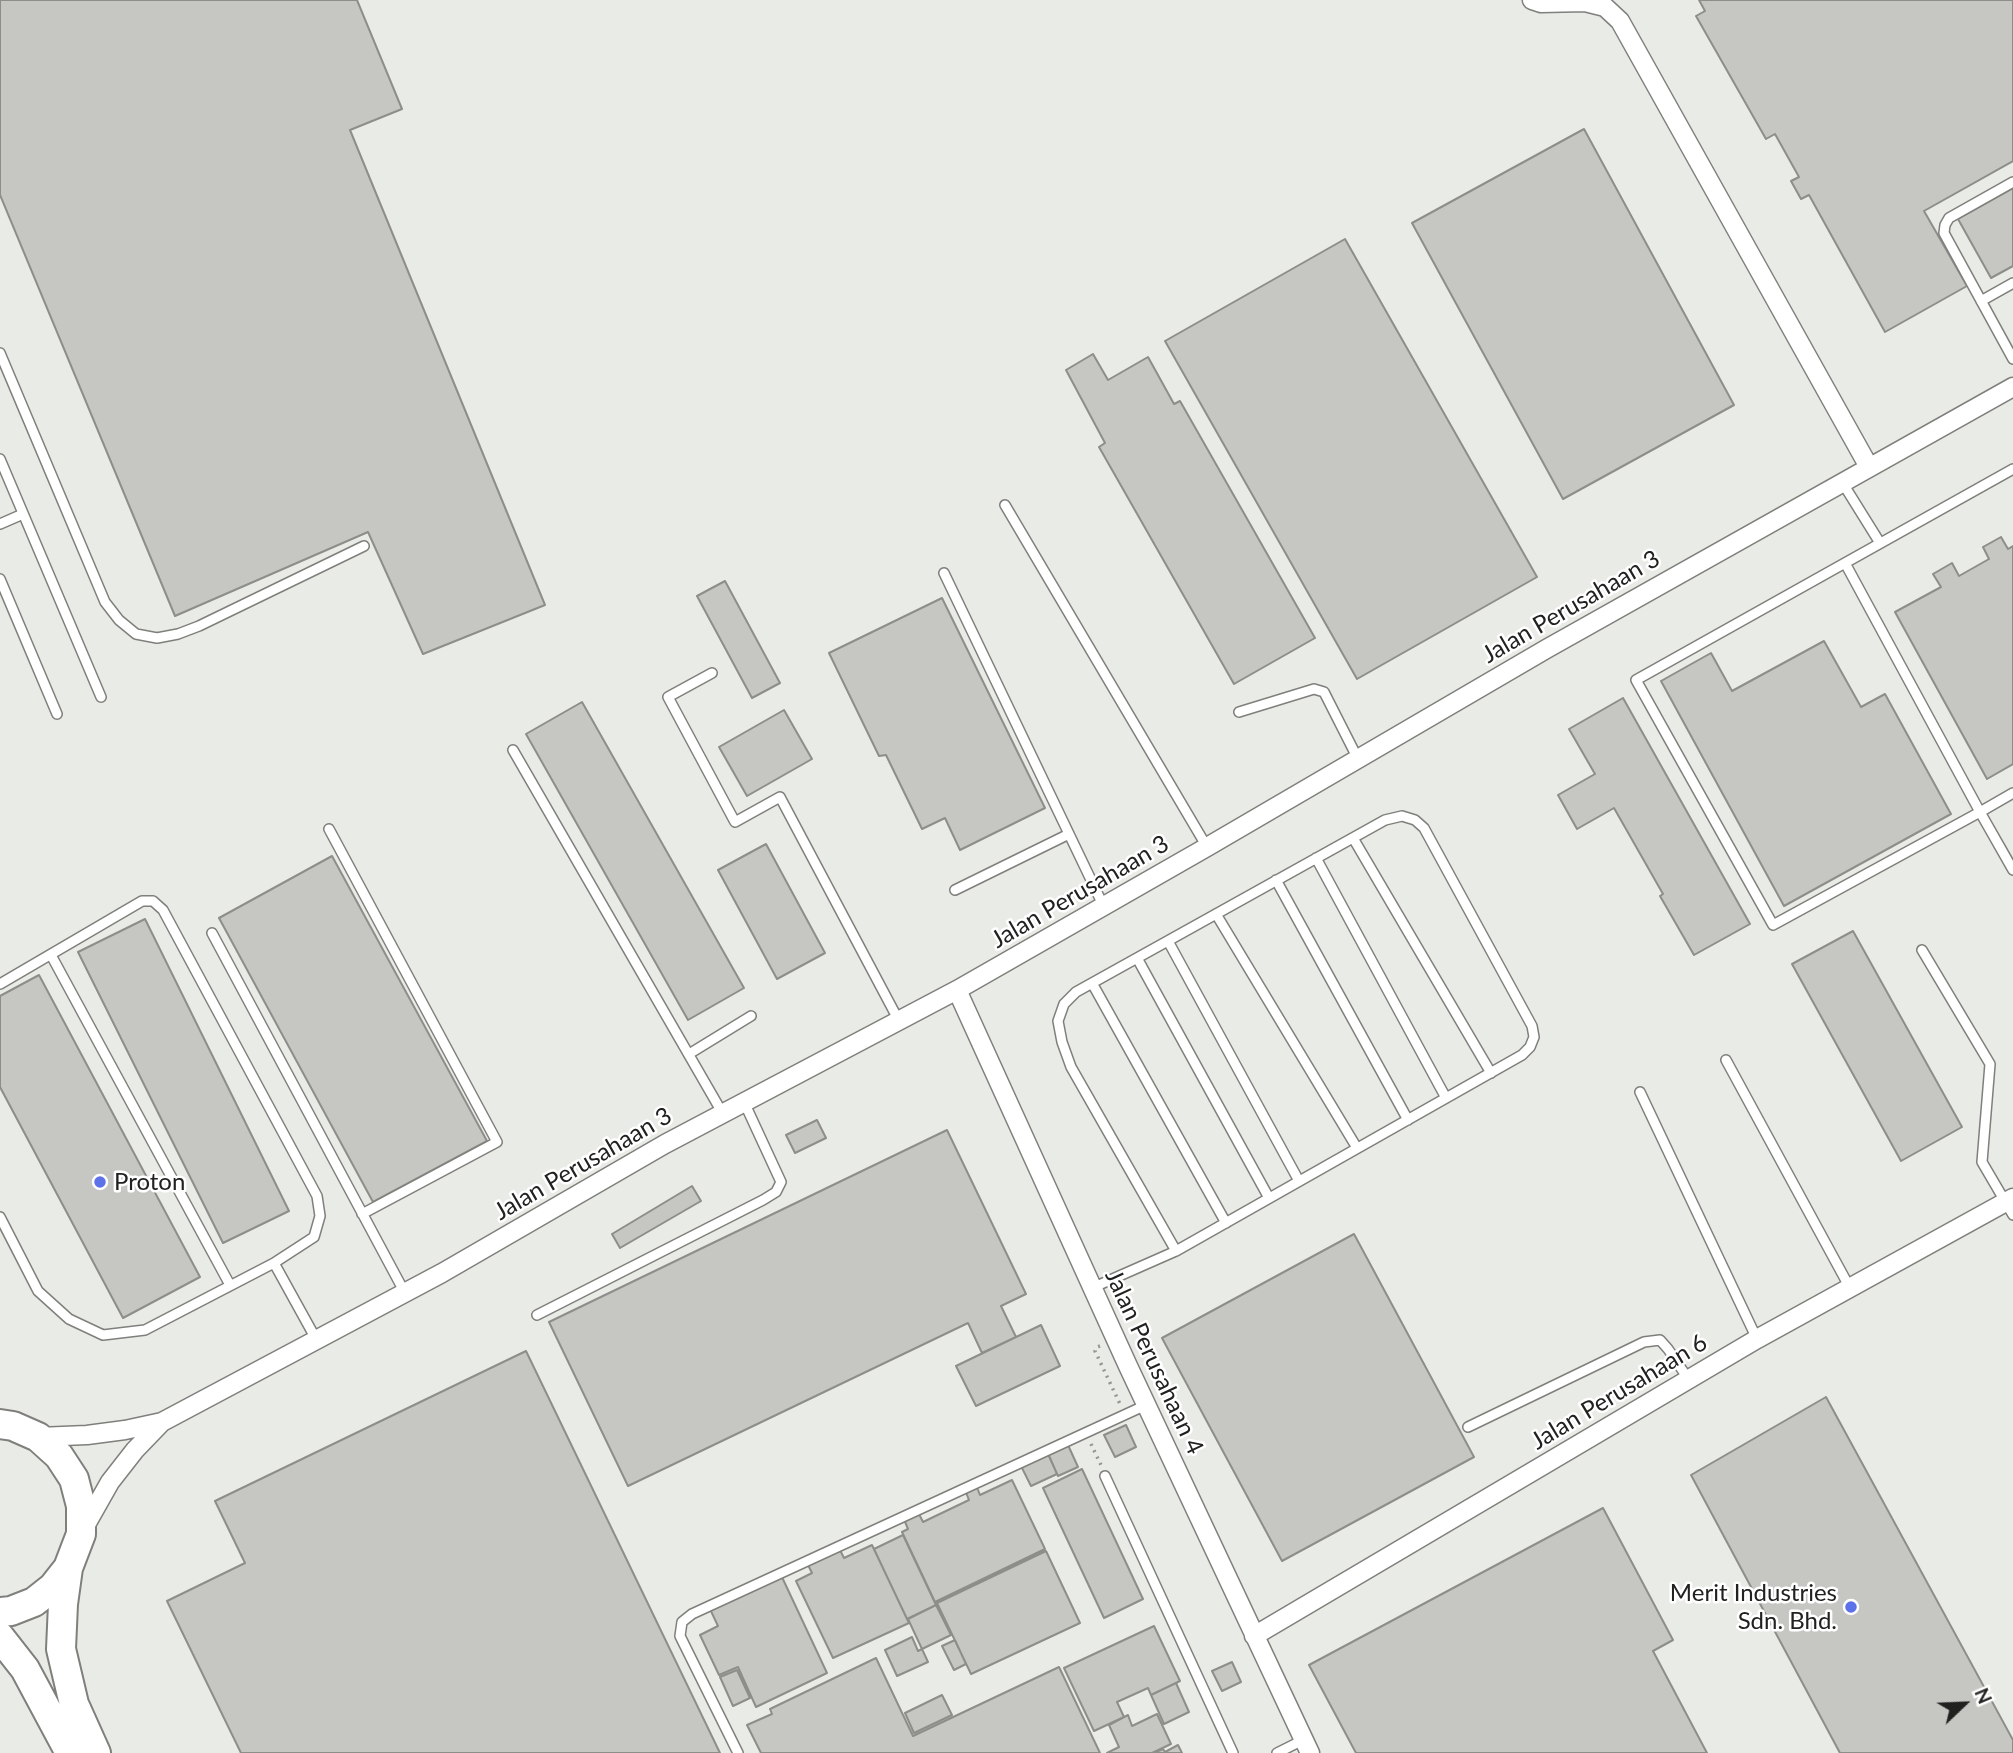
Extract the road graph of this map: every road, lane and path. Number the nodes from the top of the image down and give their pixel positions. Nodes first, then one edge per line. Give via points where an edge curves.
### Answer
1 (1532, 0) edge
2 (2013, 182) edge
3 (2013, 283) edge
4 (1981, 301) junction
5 (0, 353) edge
6 (2013, 359) edge
7 (2013, 387) edge
8 (0, 459) edge
9 (1869, 467) junction
10 (2013, 469) edge
11 (1842, 482) junction
12 (1005, 505) dead end
13 (23, 514) junction
14 (0, 524) edge
15 (1880, 543) junction
16 (364, 546) dead end
17 (1844, 563) junction
18 (944, 573) dead end
19 (0, 579) edge
20 (712, 673) dead end
21 (101, 697) dead end
22 (1239, 712) dead end
23 (58, 714) dead end
24 (513, 750) dead end
25 (1358, 759) junction
26 (2013, 793) edge
27 (1980, 812) junction
28 (329, 829) dead end
29 (1069, 834) junction
30 (1353, 838) junction
31 (1207, 847) junction
32 (1316, 858) junction
33 (2013, 870) edge
34 (1276, 880) junction
35 (955, 891) dead end
36 (1104, 907) junction
37 (1216, 914) junction
38 (212, 933) dead end
39 (1168, 941) junction
40 (1922, 950) dead end
41 (51, 955) junction
42 (1137, 958) junction
43 (1092, 983) junction
44 (0, 985) edge
45 (957, 990) junction
46 (751, 1016) dead end
47 (899, 1021) junction
48 (689, 1054) junction
49 (1726, 1060) dead end
50 (1491, 1073) junction
51 (1640, 1092) dead end
52 (1446, 1098) junction
53 (744, 1102) junction
54 (723, 1114) junction
55 (1408, 1120) junction
56 (1357, 1148) junction
57 (1299, 1181) junction
58 (1269, 1198) junction
59 (2011, 1205) edge
60 (362, 1214) junction
61 (0, 1217) edge
62 (1226, 1223) junction
63 (1176, 1251) junction
64 (274, 1263) junction
65 (230, 1285) junction
66 (1092, 1288) junction
67 (1850, 1288) junction
68 (405, 1293) junction
69 (537, 1315) dead end
70 (316, 1339) junction
71 (1757, 1339) junction
72 (1689, 1380) junction
73 (1146, 1405) junction
74 (162, 1422) junction
75 (13, 1426) edge
76 (1468, 1427) dead end
77 (1085, 1432) junction
78 (1105, 1476) joint
79 (81, 1534) junction
80 (68, 1568) junction
81 (0, 1612) edge
82 (1254, 1636) junction
83 (0, 1637) edge
84 (1306, 1746) edge
85 (70, 1753) edge
86 (96, 1753) edge
87 (738, 1753) edge
88 (1233, 1753) edge
89 (1277, 1753) edge

1 - 9 street via 1585,2 1605,7 1620,20
2 - 4 lane via 1949,218 1945,225 1944,233
3 - 4 lane
4 - 6 lane
5 - 16 lane via 105,602 136,634 157,638 189,630
7 - 9 street, Jalan Perusahaan 3
8 - 13 lane
9 - 11 street, Jalan Perusahaan 3
10 - 15 lane
11 - 15 lane
11 - 25 street, Jalan Perusahaan 3
12 - 31 lane
13 - 14 lane
13 - 21 lane
15 - 17 lane
17 - 27 lane
17 - 27 lane via 1636,680 1773,925
18 - 29 lane
19 - 23 lane
20 - 47 lane via 668,697 735,822 780,797
22 - 25 lane via 1314,689 1324,692
24 - 48 lane
25 - 31 street, Jalan Perusahaan 3
26 - 27 lane
27 - 33 lane
28 - 60 lane via 497,1142
29 - 35 lane
29 - 36 lane
30 - 32 lane
30 - 50 lane
30 - 50 lane via 1402,816 1424,828 1532,1026 1530,1047
31 - 36 street, Jalan Perusahaan 3
32 - 34 lane
32 - 52 lane
34 - 37 lane
34 - 55 lane
36 - 45 street, Jalan Perusahaan 3
37 - 39 lane
37 - 56 lane
38 - 60 lane
39 - 42 lane
39 - 57 lane
40 - 59 lane via 1990,1063 1982,1162
41 - 44 lane
41 - 64 lane via 142,901 153,901 163,910 317,1196 320,1216 314,1237
41 - 65 lane
42 - 43 lane
42 - 58 lane
43 - 62 lane
43 - 63 lane via 1064,1003 1058,1021 1062,1042
45 - 47 street, Jalan Perusahaan 3
45 - 66 street, Jalan Perusahaan 4
46 - 48 lane
47 - 53 street, Jalan Perusahaan 3
48 - 54 lane
49 - 67 lane
50 - 52 lane
51 - 71 lane
52 - 55 lane
53 - 54 street, Jalan Perusahaan 3
53 - 69 lane via 781,1182 776,1192
54 - 68 street, Jalan Perusahaan 3
55 - 56 lane
56 - 57 lane
57 - 58 lane
58 - 62 lane
59 - 67 street, Jalan Perusahaan 6
60 - 68 lane
61 - 65 lane via 38,1291 69,1319 103,1335 145,1330
62 - 63 lane
63 - 66 lane
64 - 65 lane
64 - 70 lane
66 - 73 street, Jalan Perusahaan 4
67 - 71 street, Jalan Perusahaan 6
68 - 70 street, Jalan Perusahaan 3
70 - 74 street, Jalan Perusahaan 3
71 - 72 street, Jalan Perusahaan 6
72 - 76 lane via 1660,1340 1644,1342
72 - 82 street, Jalan Perusahaan 6
73 - 77 lane
73 - 82 street, Jalan Perusahaan 4
74 - 75 street via 87,1435
74 - 79 street via 110,1482
75 - 79 main road via 59,1455 74,1479 81,1506
77 - 78 path
77 - 87 lane via 682,1622 680,1636
78 - 88 lane
79 - 80 main road
80 - 81 main road via 34,1602
80 - 86 main road via 61,1649 74,1703
82 - 84 street, Jalan Perusahaan 4
83 - 85 main road via 25,1669
84 - 89 lane

